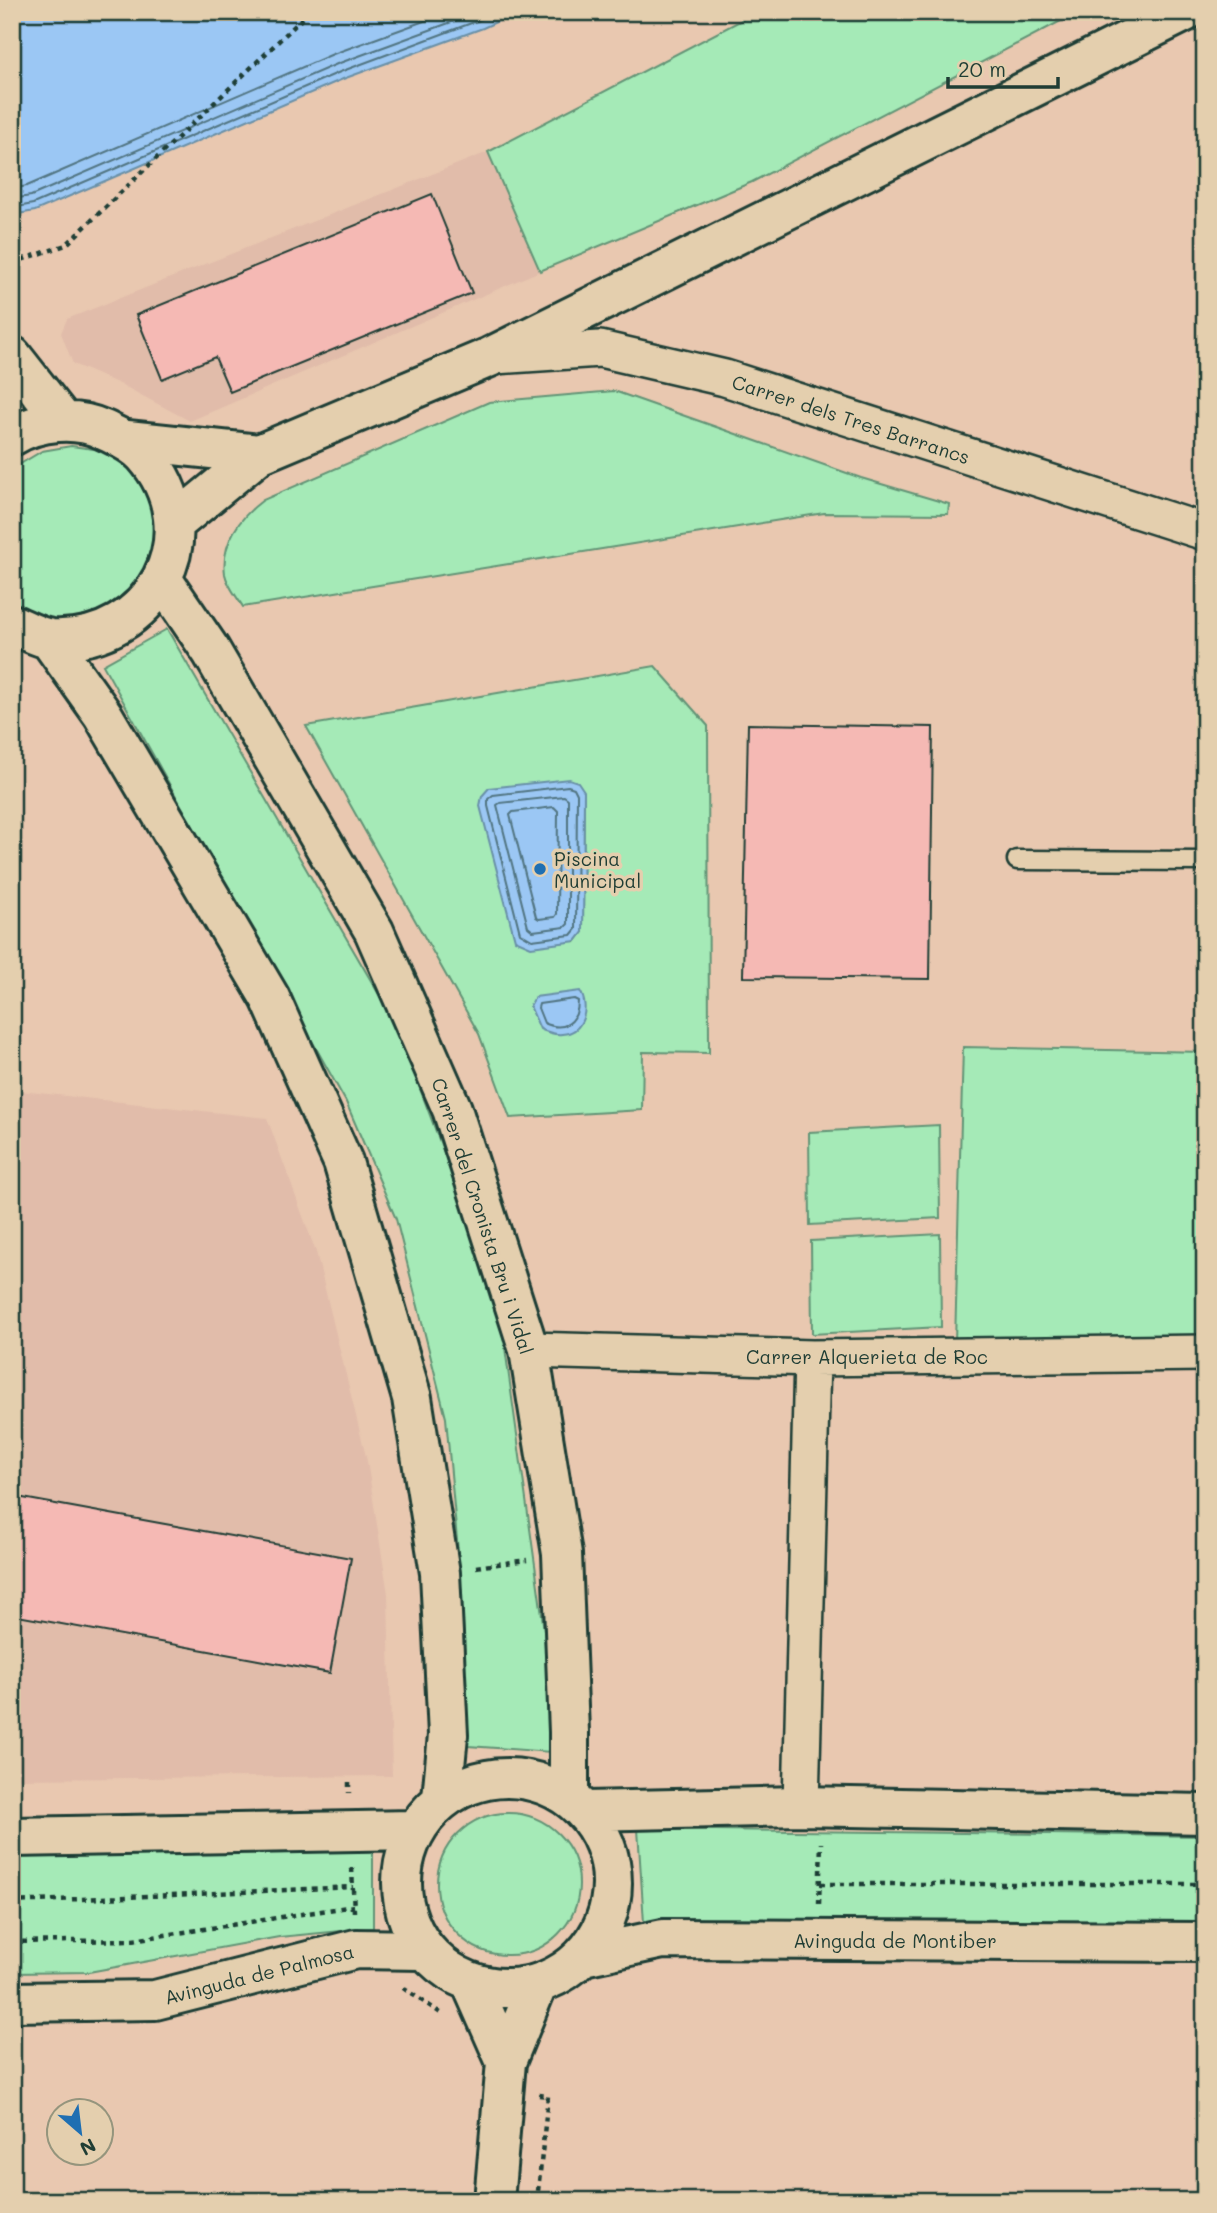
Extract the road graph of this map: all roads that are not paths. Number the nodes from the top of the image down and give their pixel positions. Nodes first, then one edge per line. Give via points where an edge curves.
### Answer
1 (1185, 12) edge
2 (12, 356) edge
3 (490, 357) junction
4 (63, 421) junction
5 (12, 436) edge
6 (127, 440) junction
7 (259, 454) junction
8 (175, 523) junction
9 (1205, 532) edge
10 (162, 579) junction
11 (12, 624) edge
12 (49, 639) junction
13 (1017, 860) dead end
14 (1205, 861) edge
15 (529, 1350) junction
16 (1205, 1353) edge
17 (812, 1357) junction
18 (442, 1798) junction
19 (578, 1803) junction
20 (811, 1807) junction
21 (1205, 1814) edge
22 (413, 1830) junction
23 (12, 1837) edge
24 (1205, 1942) edge
25 (422, 1950) junction
26 (587, 1955) junction
27 (472, 1985) junction
28 (537, 1986) junction
29 (12, 2002) edge
30 (506, 2062) junction
31 (494, 2201) edge

1 - 3 street
2 - 4 street
3 - 7 street
3 - 9 street, Carrer dels Tres Barrancs via 600,349 725,378
4 - 5 street via 26,428
4 - 6 street via 92,425
6 - 7 street
6 - 8 street via 165,488
7 - 8 street
8 - 10 street
10 - 12 street via 149,600 120,625 87,637
10 - 15 street, Carrer del Cronista Bru i Vidal via 211,652 374,931 452,1109
11 - 12 street
12 - 18 street via 103,715 270,998 343,1162 412,1398 440,1573 448,1735
13 - 14 lane
15 - 17 street, Carrer Alquerieta de Roc
15 - 19 street, Carrer del Cronista Bru i Vidal via 562,1554 569,1731
16 - 17 street, Carrer Alquerieta de Roc
17 - 20 street
18 - 19 street via 483,1779 528,1778
18 - 22 street
19 - 20 street
19 - 26 street via 611,1857 611,1908
20 - 21 street
22 - 23 street
22 - 25 street via 399,1891
24 - 26 street, Avinguda de Montiber via 663,1939
25 - 27 street
25 - 29 street, Avinguda de Palmosa via 356,1949 155,2000
26 - 28 street
27 - 28 street via 505,1991
27 - 30 street
28 - 30 street
30 - 31 street

